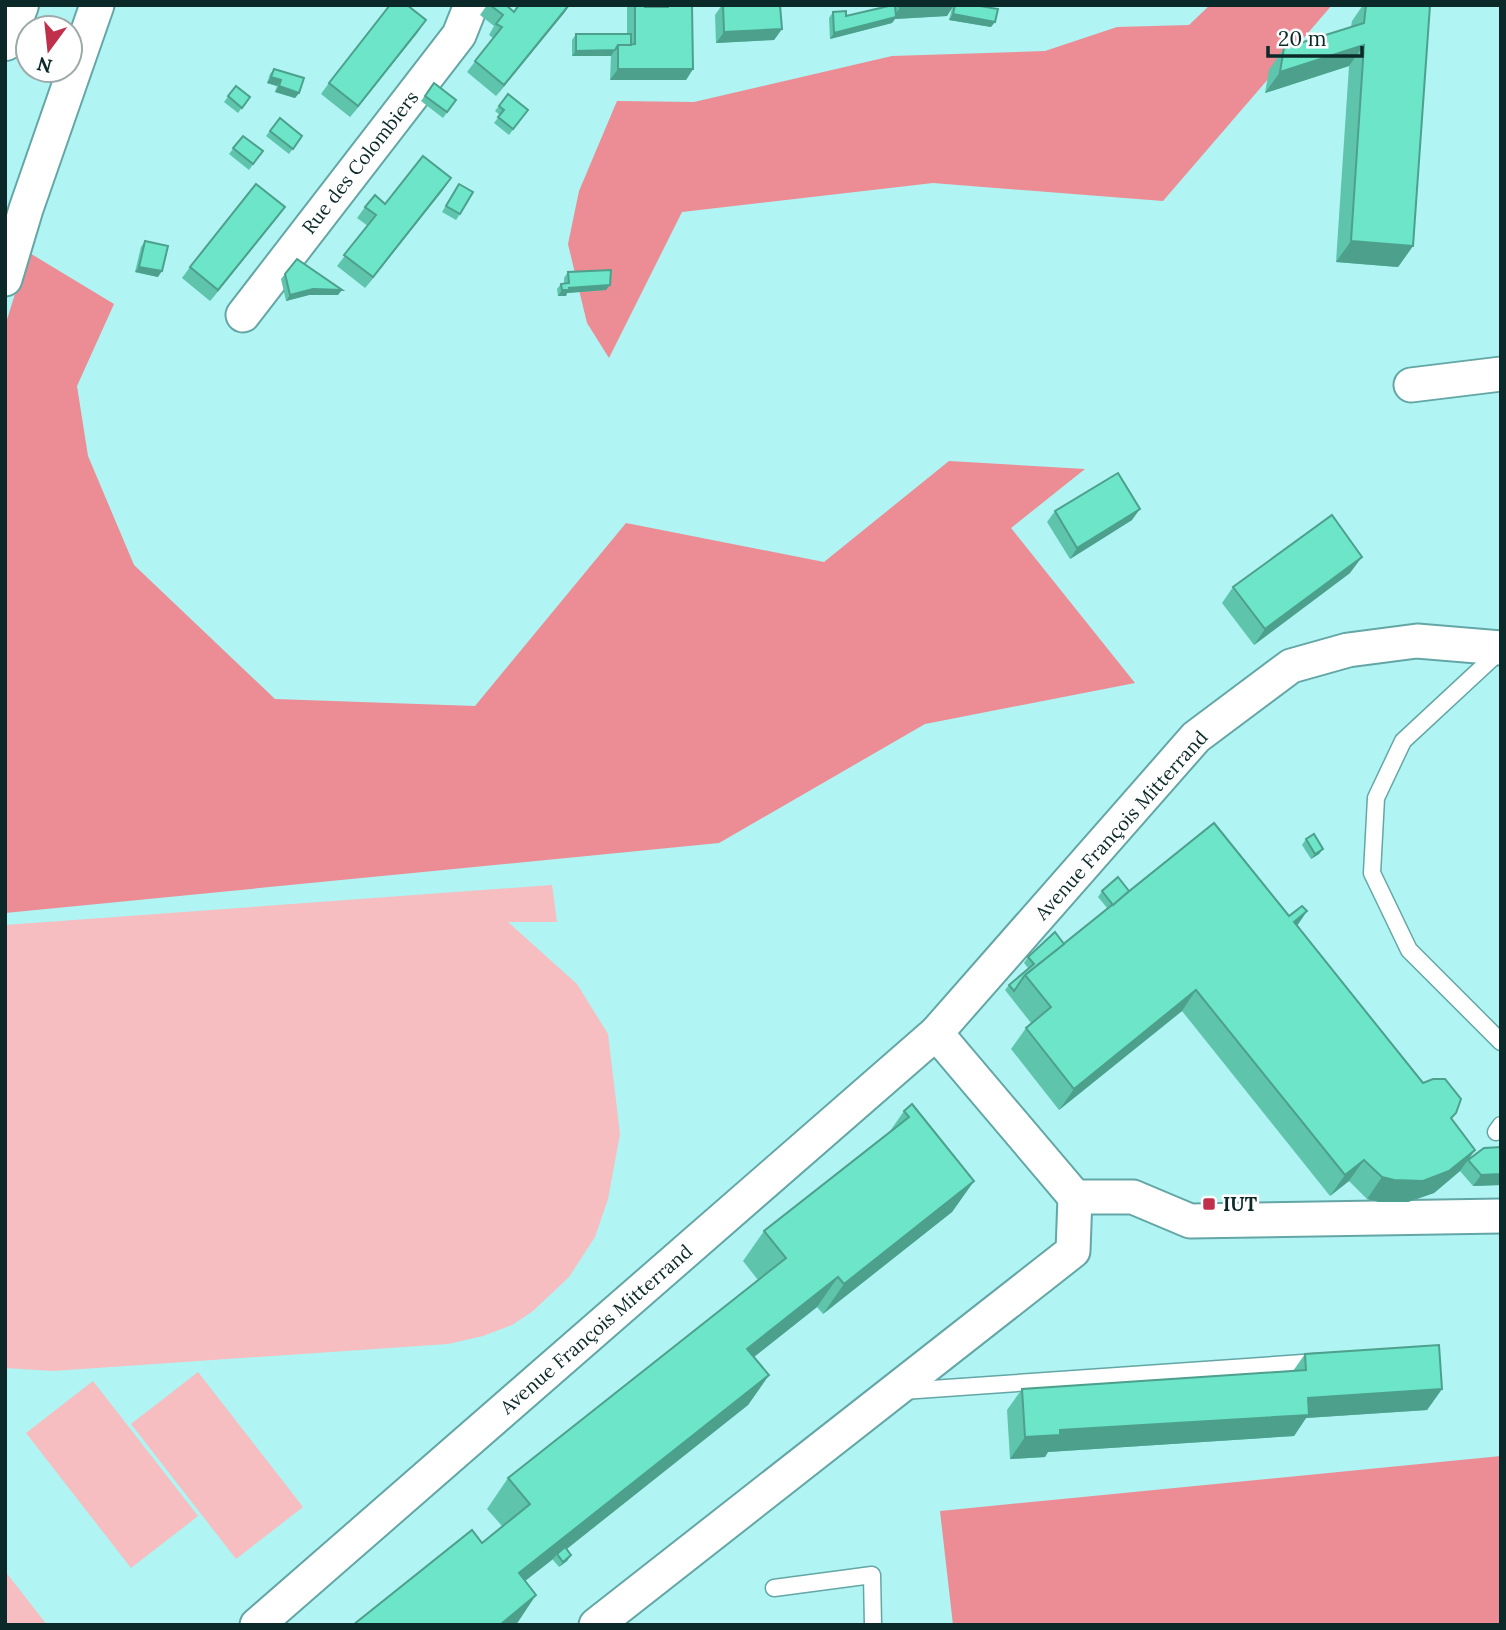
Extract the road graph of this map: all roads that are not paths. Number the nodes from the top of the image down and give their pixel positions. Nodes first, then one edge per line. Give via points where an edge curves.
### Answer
1 (19, 5) edge
2 (97, 5) edge
3 (471, 5) edge
4 (5, 40) edge
5 (5, 279) edge
6 (243, 315) dead end
7 (1501, 374) edge
8 (1411, 385) dead end
9 (1501, 649) edge
10 (936, 1033) junction
11 (1501, 1042) edge
12 (1075, 1197) junction
13 (1501, 1216) edge
14 (1332, 1361) edge
15 (895, 1392) junction
16 (775, 1588) dead end
17 (257, 1625) edge
18 (596, 1625) edge
19 (873, 1625) edge

1 - 4 main road
2 - 5 street
3 - 6 street, Rue des Colombiers via 459,35
7 - 8 street
9 - 10 street, Avenue François Mitterrand via 1417,641 1348,650 1291,666 1196,737
9 - 11 lane via 1403,741 1376,798 1372,873 1409,950
10 - 12 street
10 - 17 street, Avenue François Mitterrand
12 - 13 street via 1133,1198 1190,1221
12 - 15 street via 1073,1251
14 - 15 lane
15 - 18 street
16 - 19 lane via 872,1575

